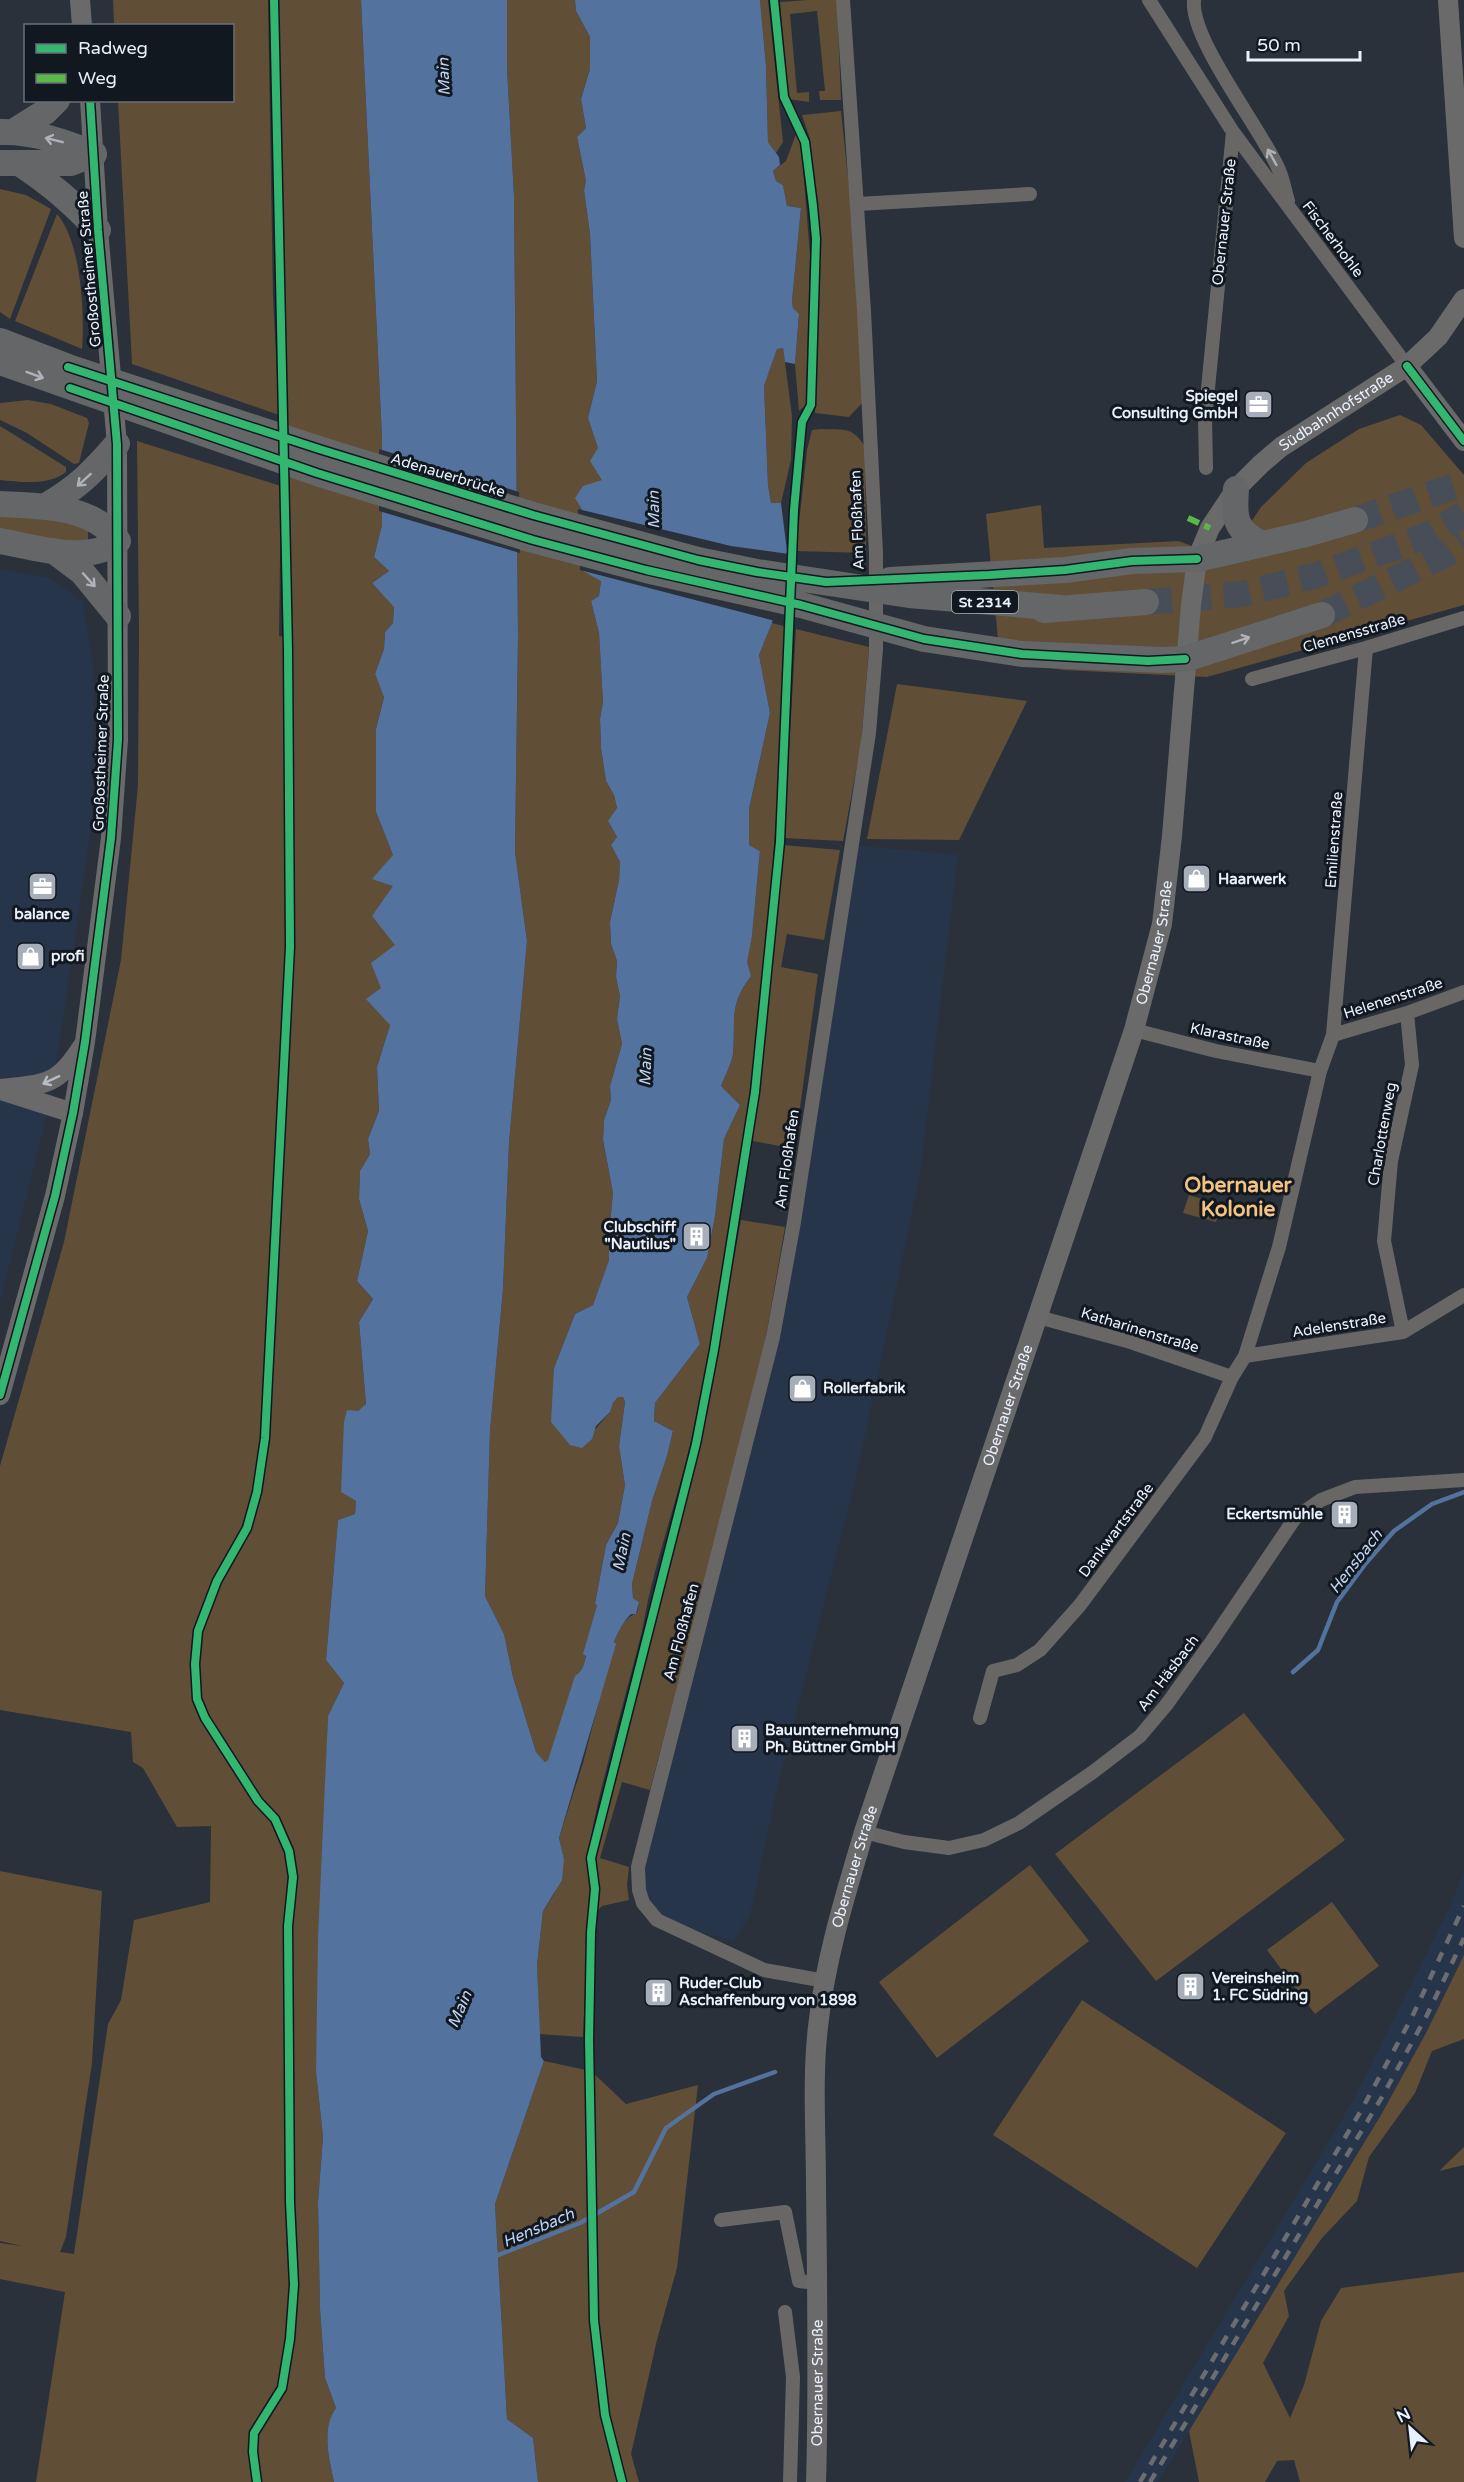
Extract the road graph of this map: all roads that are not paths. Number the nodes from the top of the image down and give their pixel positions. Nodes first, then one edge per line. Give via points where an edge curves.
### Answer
1 (80, 0) edge
2 (843, 0) edge
3 (1149, 0) edge
4 (1194, 0) edge
5 (1448, 0) edge
6 (82, 24) edge
7 (55, 102) edge
8 (90, 102) edge
9 (6, 132) edge
10 (1233, 132) junction
11 (94, 154) junction
12 (10, 163) edge
13 (1030, 194) dead end
14 (858, 204) junction
15 (1292, 212) junction
16 (98, 230) junction
17 (1464, 238) edge
18 (1464, 299) edge
19 (0, 341) edge
20 (0, 362) edge
21 (1407, 366) junction
22 (69, 377) junction
23 (1464, 441) edge
24 (117, 444) junction
25 (1206, 468) dead end
26 (1236, 489) junction
27 (0, 504) edge
28 (44, 507) junction
29 (1355, 520) tunnel mouth
30 (1210, 528) joint
31 (0, 541) edge
32 (118, 541) junction
33 (1262, 544) junction
34 (54, 551) junction
35 (1208, 556) junction
36 (826, 582) junction
37 (1146, 602) tunnel mouth
38 (801, 605) junction
39 (1061, 609) junction
40 (1322, 615) tunnel mouth
41 (118, 616) junction
42 (1464, 618) edge
43 (1366, 648) junction
44 (1185, 659) junction
45 (1252, 679) dead end
46 (1464, 992) edge
47 (1407, 1012) junction
48 (1134, 1030) junction
49 (1333, 1035) junction
50 (85, 1042) junction
51 (1320, 1071) junction
52 (0, 1089) edge
53 (73, 1113) junction
54 (1464, 1296) edge
55 (1038, 1317) junction
56 (1402, 1332) junction
57 (1245, 1356) junction
58 (1232, 1377) junction
59 (0, 1395) edge
60 (1464, 1480) edge
61 (980, 1718) dead end
62 (864, 1832) junction
63 (825, 1981) junction
64 (721, 2220) dead end
65 (817, 2283) junction
66 (785, 2312) dead end
67 (790, 2482) edge
68 (816, 2482) edge

1 - 6 main road
2 - 14 street, Am Floßhafen
3 - 10 street
15 -> 4 street via 1279,169 1207,48 1193,8
5 - 17 main road
7 - 9 highway via 45,112
8 - 11 main road, Großostheimer Straße
11 -> 9 highway via 68,143
10 - 15 street, Fischerhohle
10 - 25 street, Obernauer Straße via 1205,419
11 - 12 highway via 71,163
11 - 16 main road, Großostheimer Straße
12 - 16 highway via 60,191
13 - 14 street
14 - 63 street, Am Floßhafen via 876,553 876,649 868,733 773,1337 638,1867 643,1903 657,1920 764,1970
15 - 21 street, Fischerhohle
16 - 24 main road, Großostheimer Straße
18 - 21 main road, Südbahnhofstraße via 1438,337
19 - 22 highway
20 -> 22 highway
21 - 23 main road
21 - 26 main road, Südbahnhofstraße via 1281,447
22 - 36 highway, Adenauerbrücke via 698,560
22 - 38 highway via 348,482 533,540
24 -> 28 highway via 71,492
24 - 32 main road, Großostheimer Straße
26 - 30 main road, Südbahnhofstraße
26 - 33 highway via 1234,513 1240,530
27 - 28 highway
28 - 32 highway via 98,521
29 - 33 highway
30 - 35 main road, Obernauer Straße
31 - 34 highway
32 - 34 highway via 99,552
32 - 41 main road, Großostheimer Straße
33 - 35 highway
34 -> 41 highway via 82,572
35 - 36 highway via 1065,570
35 - 44 main road, Obernauer Straße
36 - 39 highway, St 2314 via 909,595
37 - 39 highway, St 2314
38 - 39 highway, St 2314 via 1007,614
38 - 44 highway via 934,641 1022,654 1148,661
44 -> 40 highway
41 - 50 main road, Großostheimer Straße via 118,740 111,838
42 - 43 street, Clemensstraße
43 - 45 street, Clemensstraße
43 - 49 street, Emilienstraße
44 - 48 main road, Obernauer Straße via 1162,924
46 - 47 street, Helenenstraße
47 - 49 street, Helenenstraße
47 - 56 street, Charlottenweg via 1412,1065 1391,1161 1384,1241
48 - 51 street, Klarastraße
48 - 55 main road, Obernauer Straße
49 - 51 street, Emilienstraße
50 -> 52 main road via 59,1077 41,1085
50 - 53 main road, Großostheimer Straße
51 - 57 street, Dankwartstraße via 1279,1247
52 - 53 main road
53 - 59 main road, Großostheimer Straße via 55,1196
54 - 56 street, Adelenstraße
55 - 58 street, Katharinenstraße via 1127,1341
55 - 62 main road, Obernauer Straße
56 - 57 street, Adelenstraße
57 - 58 street, Dankwartstraße
58 - 61 street, Dankwartstraße via 1205,1437 1080,1605 1040,1650 1017,1665 993,1671
60 - 62 street, Am Häsbach via 1355,1487 1322,1500 1295,1518 1212,1641 1140,1736 1019,1823 984,1840 949,1848
62 - 63 main road, Obernauer Straße
63 - 65 main road, Obernauer Straße via 818,2028 816,2095
64 - 65 street via 785,2212 799,2281
65 - 68 main road, Obernauer Straße
66 - 67 street, Obernauer Straße via 793,2377

